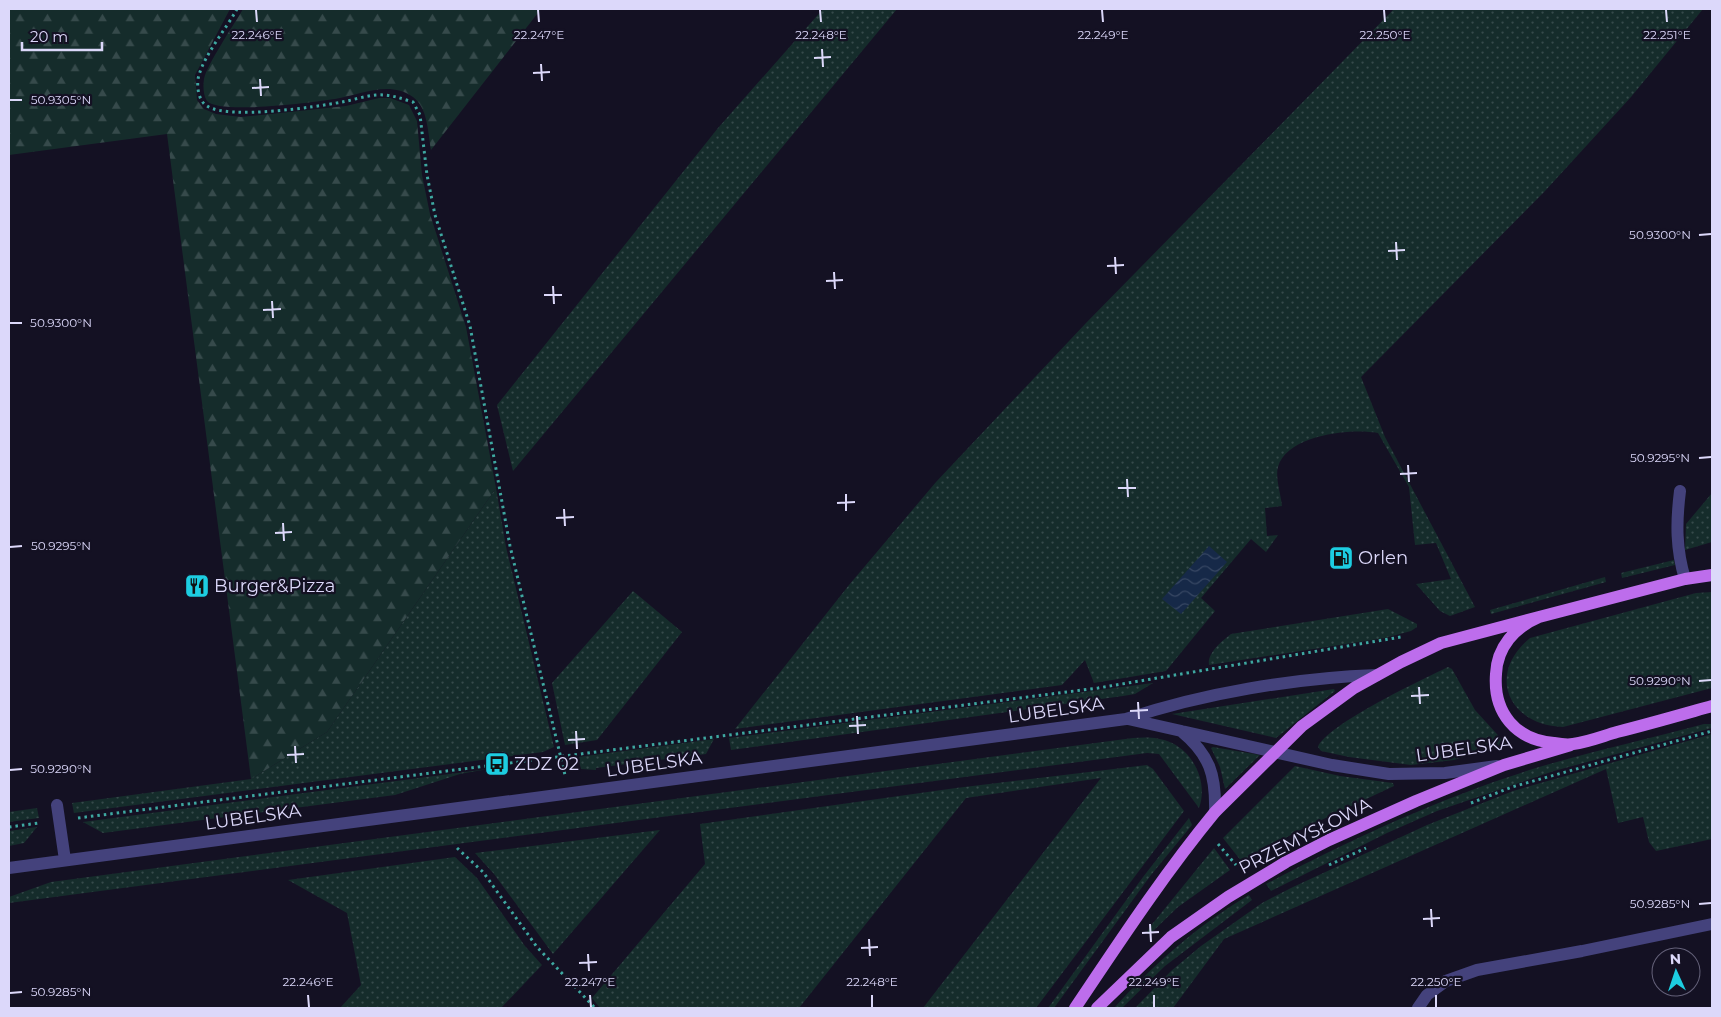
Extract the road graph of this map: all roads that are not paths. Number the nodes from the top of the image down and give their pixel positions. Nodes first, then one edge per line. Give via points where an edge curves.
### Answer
1 (1680, 491) dead end
2 (1711, 574) edge
3 (1685, 579) junction
4 (1539, 617) junction
5 (1377, 675) junction
6 (1712, 706) edge
7 (1126, 719) junction
8 (1179, 730) junction
9 (1571, 745) junction
10 (1276, 750) junction
11 (1504, 765) junction
12 (57, 805) dead end
13 (1215, 812) junction
14 (65, 860) junction
15 (9, 868) edge
16 (1712, 924) edge
17 (1075, 1008) edge
18 (1097, 1008) edge
19 (1418, 1008) edge

1 - 3 street via 1677,544
2 - 3 main road, LUBELSKA
3 - 4 main road, LUBELSKA
4 - 5 main road, LUBELSKA via 1441,643
4 - 9 main road via 1517,630 1502,649 1496,675 1499,701 1510,724 1518,732 1544,742
5 - 7 street, LUBELSKA via 1340,676 1210,696 1174,703
5 - 10 main road via 1324,709
6 - 9 main road, LUBELSKA
7 - 8 street, LUBELSKA
7 - 14 street, LUBELSKA
8 - 10 street, LUBELSKA
8 - 13 street via 1204,752 1214,779
9 - 11 main road, LUBELSKA
10 - 11 street, LUBELSKA via 1388,774 1445,773
10 - 13 main road
11 - 18 main road, PRZEMYSŁOWA via 1329,840 1251,882 1171,937
12 - 14 street
13 - 17 main road via 1147,901
14 - 15 street, LUBELSKA
16 - 19 street via 1477,970 1446,981 1427,995

